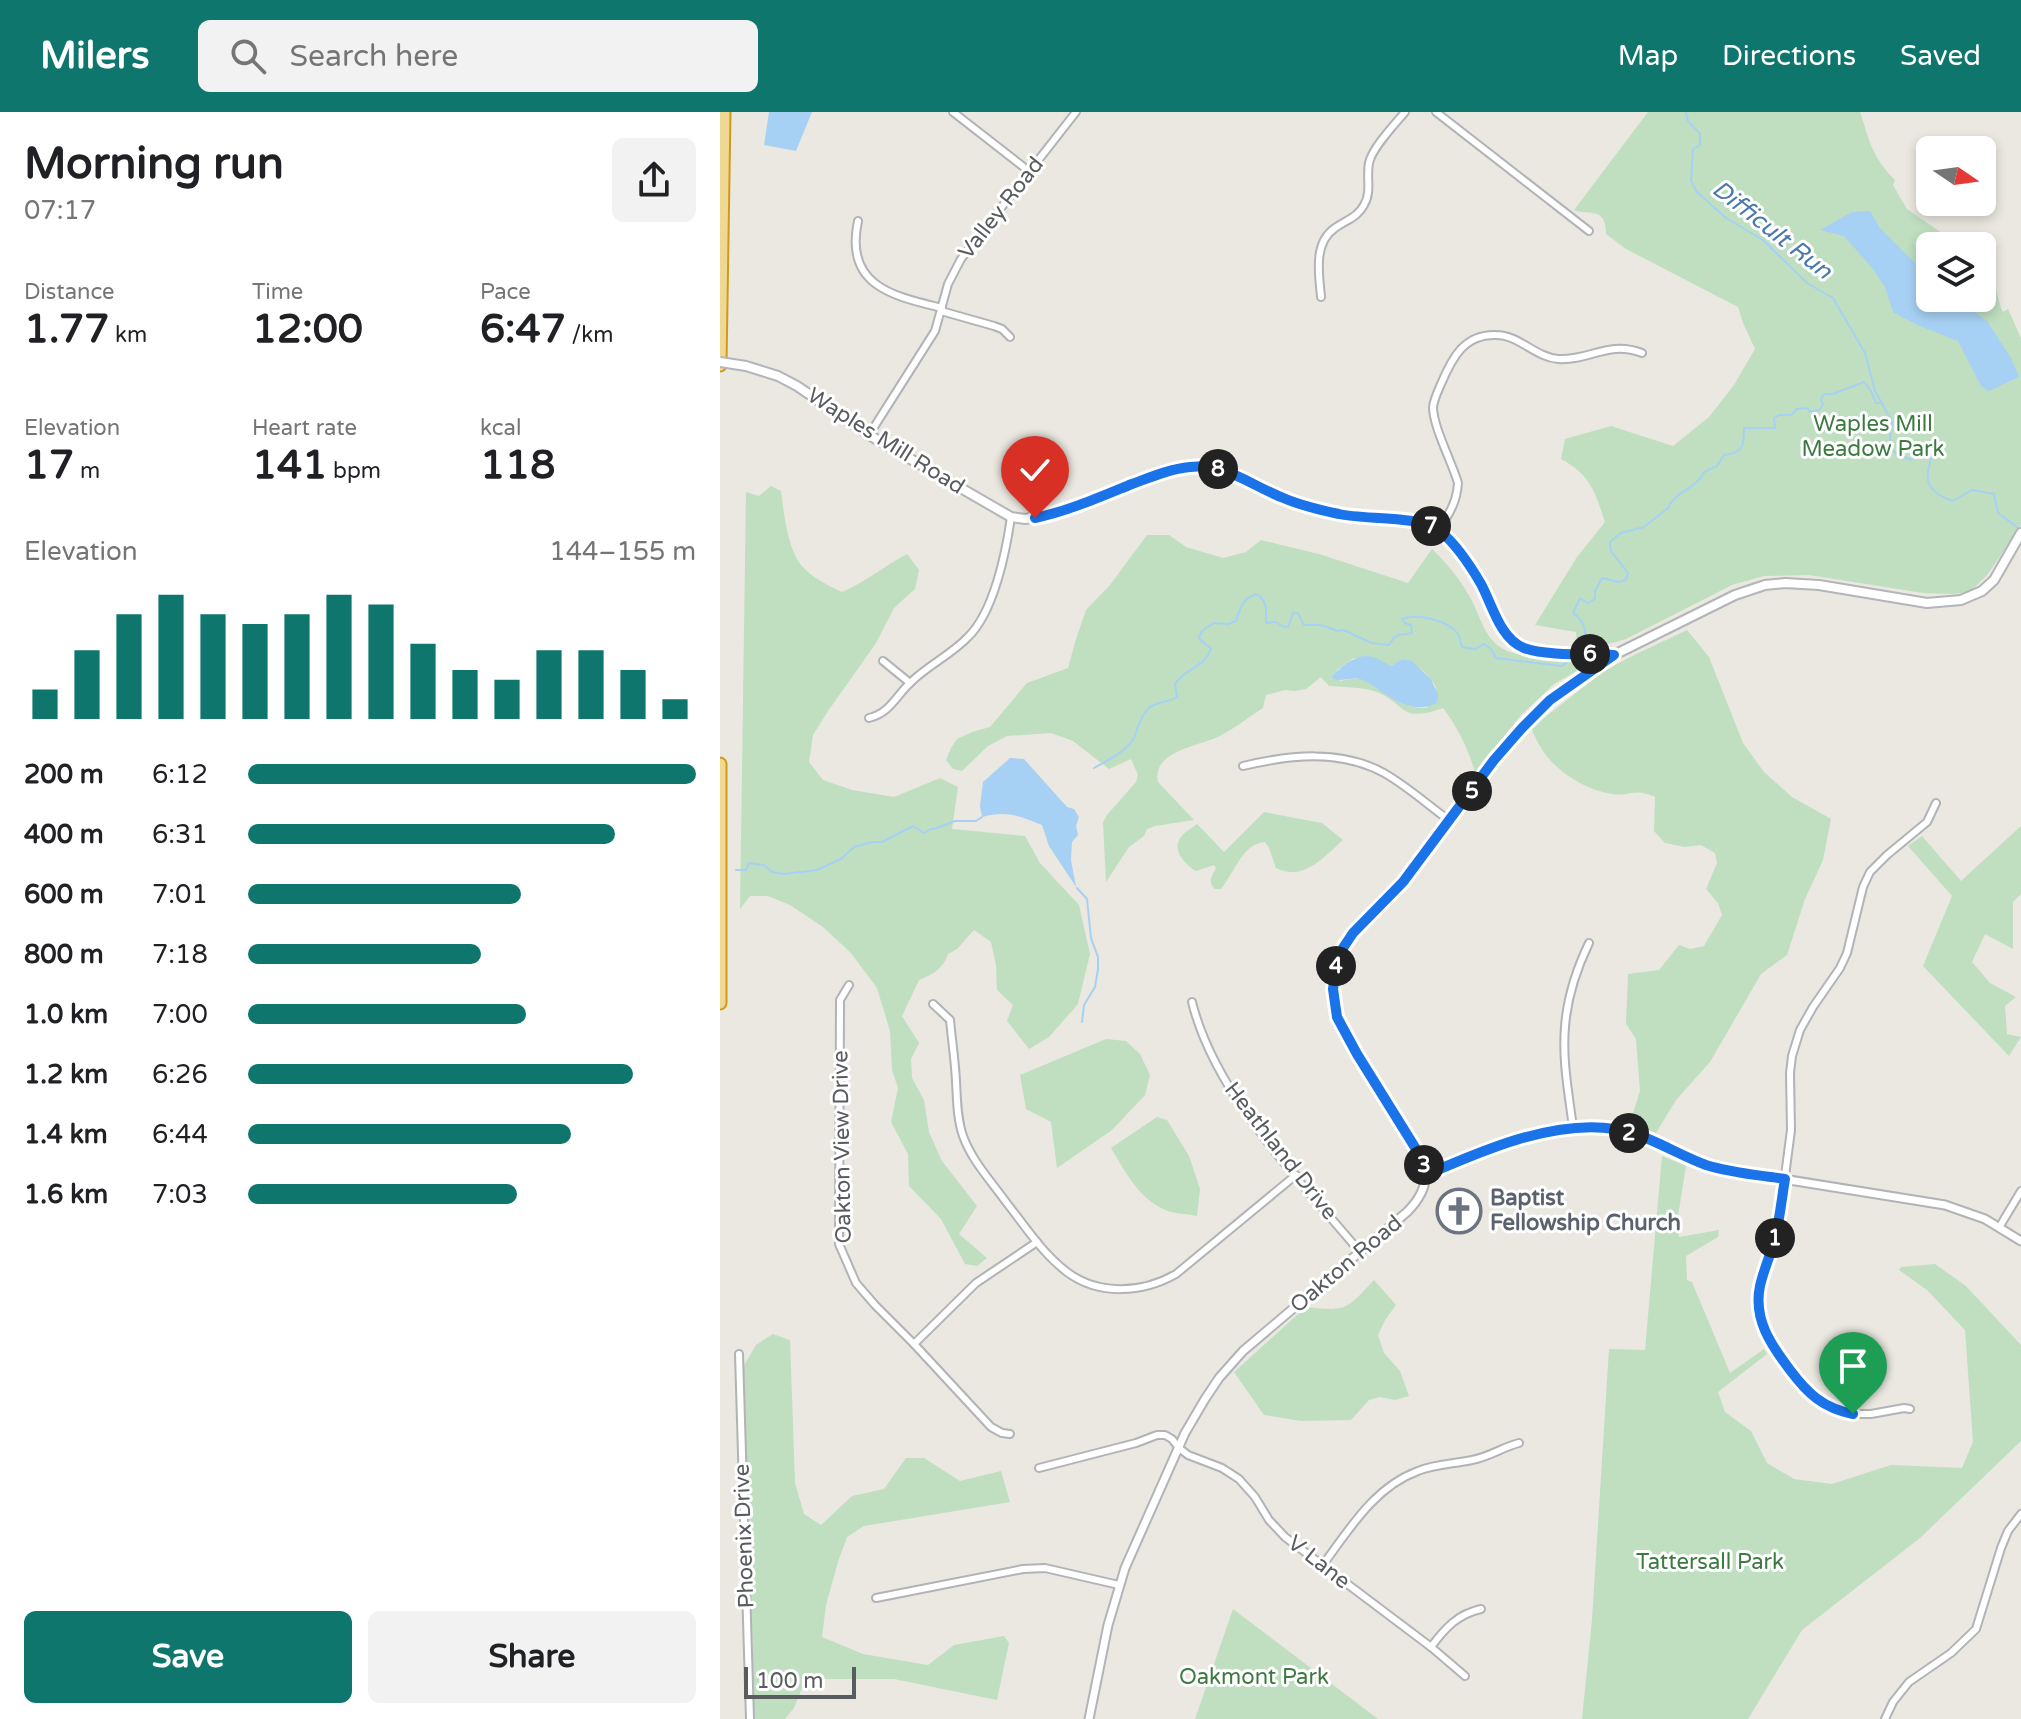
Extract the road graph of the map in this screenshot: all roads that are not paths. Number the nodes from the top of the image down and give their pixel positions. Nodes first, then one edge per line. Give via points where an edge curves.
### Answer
1 (724, 112) edge
2 (953, 112) edge
3 (1076, 112) edge
4 (1405, 112) edge
5 (1436, 112) edge
6 (1030, 172) junction
7 (858, 221) dead end
8 (1589, 231) dead end
9 (1321, 297) dead end
10 (942, 310) junction
11 (1010, 337) dead end
12 (1642, 353) dead end
13 (720, 363) edge
14 (869, 435) junction
15 (1011, 517) junction
16 (1438, 529) junction
17 (2020, 535) edge
18 (1614, 655) junction
19 (883, 661) dead end
20 (910, 683) junction
21 (869, 718) dead end
22 (720, 764) edge
23 (1243, 766) dead end
24 (1936, 803) dead end
25 (1450, 821) junction
26 (1589, 943) dead end
27 (849, 985) dead end
28 (1192, 1002) dead end
29 (720, 1003) edge
30 (933, 1004) dead end
31 (1573, 1128) junction
32 (1296, 1175) junction
33 (1426, 1175) junction
34 (1785, 1179) junction
35 (2021, 1191) edge
36 (2000, 1226) junction
37 (2021, 1241) edge
38 (1037, 1242) junction
39 (1359, 1251) junction
40 (914, 1344) junction
41 (739, 1354) dead end
42 (1910, 1409) dead end
43 (1010, 1434) dead end
44 (1519, 1443) dead end
45 (1179, 1448) junction
46 (1039, 1468) dead end
47 (2021, 1514) edge
48 (1322, 1566) junction
49 (1119, 1585) junction
50 (876, 1598) dead end
51 (1481, 1609) dead end
52 (1431, 1647) junction
53 (1465, 1676) dead end
54 (750, 1719) edge
55 (1089, 1719) edge
56 (1885, 1719) edge

1 - 13 highway
2 - 6 street
3 - 6 street, Valley Road
4 - 9 street via 1370,159 1363,207 1323,242
5 - 8 street
6 - 10 street, Valley Road via 961,259
7 - 10 street via 854,247 869,277 893,295
10 - 11 street via 1002,329
10 - 14 street, Valley Road via 935,331
12 - 16 street via 1621,348 1558,359 1503,335 1484,335 1466,343 1448,368 1433,407 1458,483 1453,506
13 - 14 main road, Waples Mill Road, bridge via 778,376
14 - 15 main road, Waples Mill Road
15 - 16 main road via 1043,516 1170,471 1202,466 1232,473 1306,506
15 - 20 street via 1004,562 978,626
16 - 18 main road via 1464,557 1515,643 1541,652
17 - 18 main road via 1994,580 1961,600 1927,603 1819,585 1765,585
18 - 25 street via 1531,718
19 - 20 street
20 - 21 street via 885,712
22 - 29 highway
23 - 25 street via 1312,756 1353,762 1385,774
24 - 34 street via 1927,822 1870,872 1847,953 1800,1030 1790,1073
25 - 33 street via 1403,882 1347,941 1333,989 1341,1027 1416,1149
26 - 31 street via 1565,1026
27 - 40 street, Oakton View Drive via 840,1000 839,1244 856,1283
28 - 32 street, Heathland Drive via 1197,1024 1239,1104
30 - 38 street via 950,1020 958,1113 967,1146
31 - 33 street via 1503,1144
31 - 34 street via 1616,1129 1709,1166
32 - 38 street via 1176,1274 1147,1287 1123,1290 1081,1280
32 - 39 street, Heathland Drive
33 - 39 street, Oakton Road via 1416,1203
34 - 36 street via 1931,1201
34 - 42 street via 1758,1297 1770,1343 1805,1390 1824,1404 1859,1414
35 - 36 street
36 - 37 street
38 - 40 street via 976,1283
39 - 45 street, Oakton Road via 1231,1363
40 - 43 street, Oakton View Drive via 991,1427
41 - 54 street, Phoenix Drive
44 - 48 street via 1473,1460 1432,1466 1396,1483 1368,1505
45 - 46 street, V Lane via 1172,1439 1157,1435
45 - 48 street, V Lane via 1239,1479 1285,1537
45 - 49 street, Oakton Road
47 - 56 street via 2001,1548 1976,1629 1909,1682
48 - 52 street, V Lane
49 - 50 street via 1045,1568 1023,1569
49 - 55 street, Oakton Road
51 - 52 street via 1457,1618
52 - 53 street, V Lane

